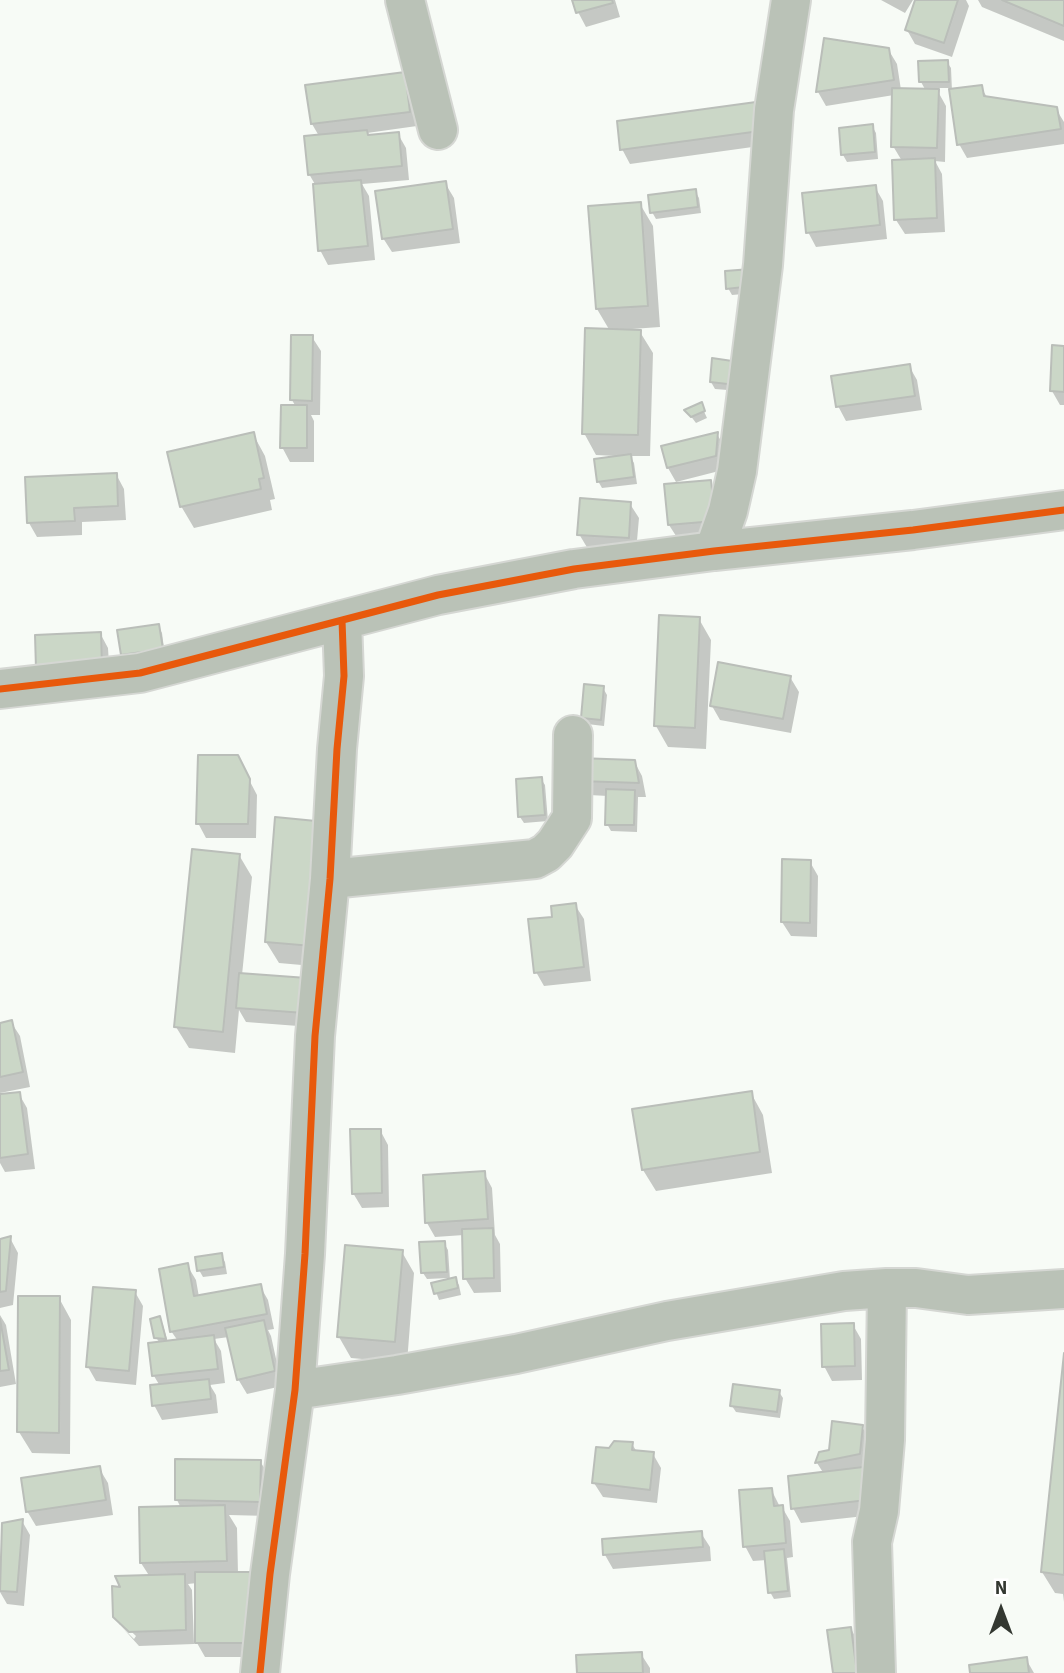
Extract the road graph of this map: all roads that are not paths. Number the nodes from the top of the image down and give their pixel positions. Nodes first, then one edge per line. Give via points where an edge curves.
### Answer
1 (405, 0) edge
2 (791, 0) edge
3 (438, 130) dead end
4 (1064, 510) edge
5 (714, 551) junction
6 (342, 620) junction
7 (0, 689) edge
8 (573, 735) dead end
9 (330, 878) junction
10 (887, 1288) junction
11 (1064, 1289) edge
12 (295, 1390) junction
13 (260, 1673) edge
14 (876, 1673) edge

1 - 3 street
2 - 5 street via 774,110 763,265 737,471
4 - 5 street
5 - 6 street via 560,571 438,594
6 - 7 street via 140,673
6 - 9 street via 344,676
8 - 9 street via 572,818 546,853 535,859
9 - 12 street via 315,1036
10 - 11 street via 968,1295
10 - 12 street via 844,1291 397,1376
10 - 14 street via 885,1440 880,1511 872,1542
12 - 13 street

